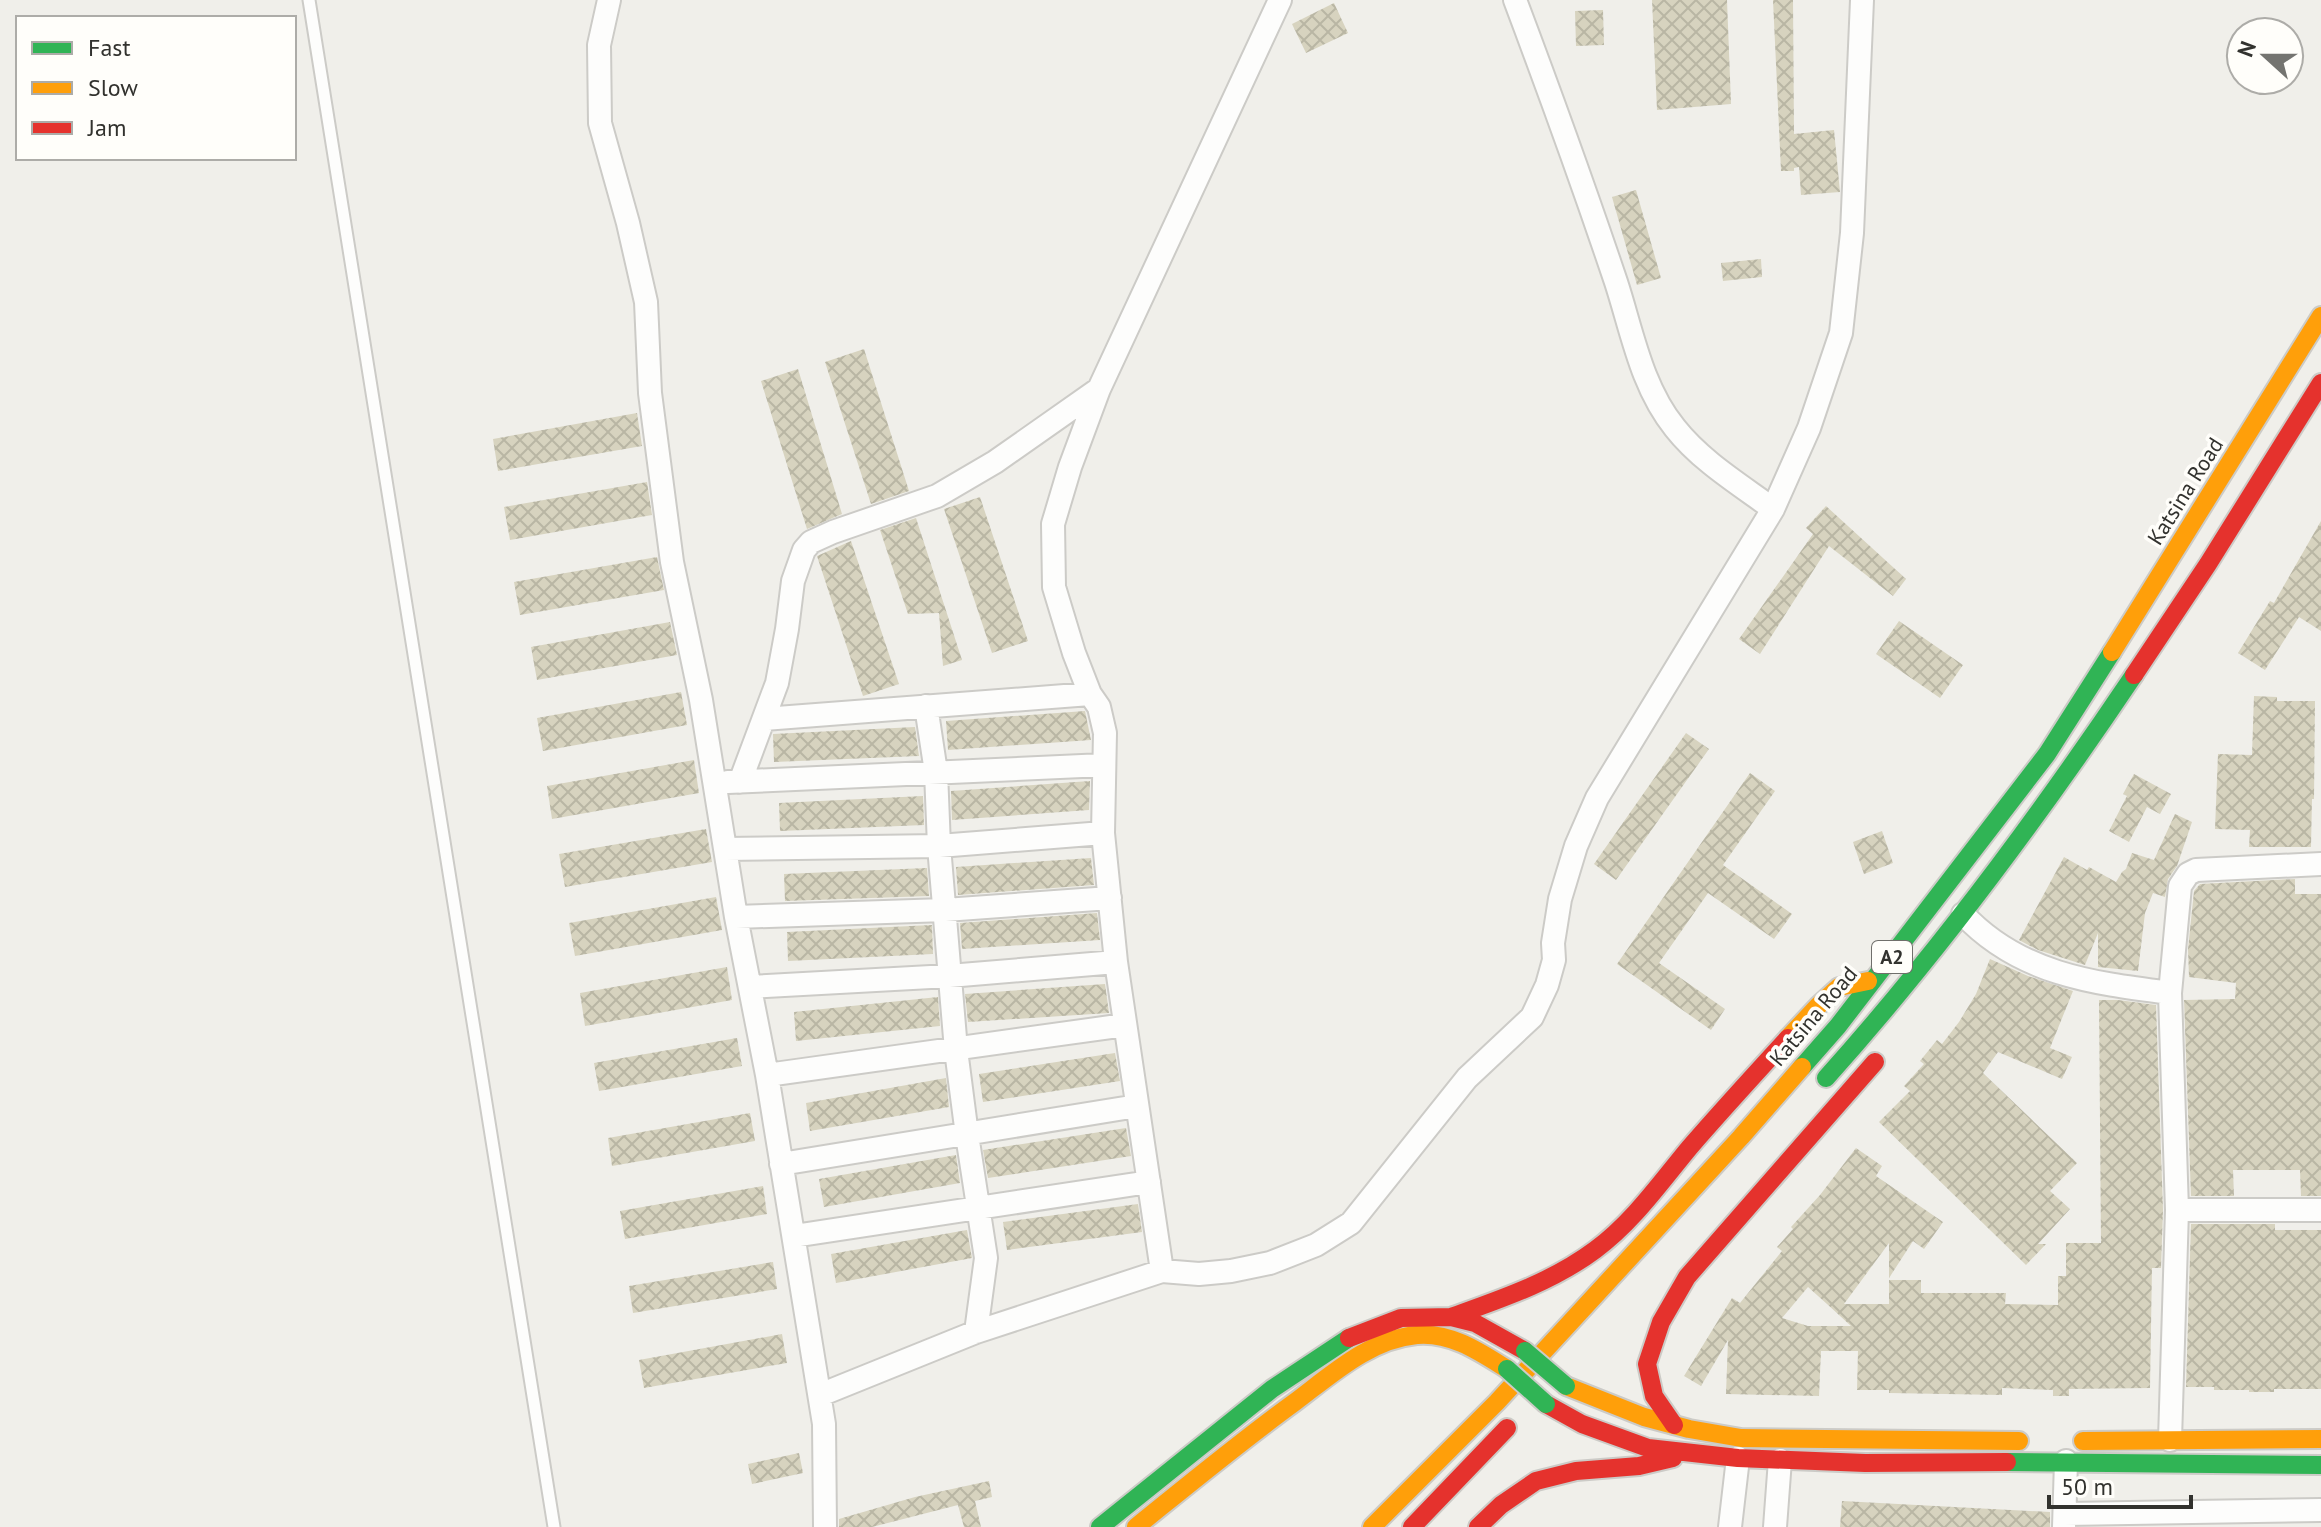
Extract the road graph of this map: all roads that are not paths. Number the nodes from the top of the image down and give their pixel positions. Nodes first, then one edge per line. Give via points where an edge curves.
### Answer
1 (309, 0) edge
2 (609, 0) edge
3 (1280, 0) edge
4 (1515, 0) edge
5 (1862, 0) edge
6 (2321, 316) edge
7 (2321, 383) edge
8 (1099, 389) junction
9 (1773, 509) junction
10 (1090, 694) junction
11 (926, 706) junction
12 (764, 719) junction
13 (1104, 765) junction
14 (936, 772) junction
15 (715, 782) junction
16 (740, 782) junction
17 (1103, 833) junction
18 (939, 846) junction
19 (725, 849) junction
20 (2321, 864) edge
21 (1110, 898) junction
22 (945, 910) junction
23 (1963, 914) junction
24 (736, 917) junction
25 (1116, 962) junction
26 (949, 976) junction
27 (1875, 979) junction
28 (1909, 982) junction
29 (750, 987) junction
30 (2170, 993) junction
31 (1899, 1019) dead end
32 (1125, 1025) junction
33 (1889, 1042) dead end
34 (956, 1050) junction
35 (767, 1075) junction
36 (1812, 1093) dead end
37 (1137, 1106) junction
38 (967, 1135) junction
39 (781, 1164) junction
40 (1149, 1182) junction
41 (979, 1208) junction
42 (2177, 1210) junction
43 (2321, 1210) edge
44 (794, 1236) junction
45 (1162, 1271) junction
46 (1451, 1317) junction
47 (976, 1332) junction
48 (1564, 1377) junction
49 (820, 1395) junction
50 (1674, 1425) junction
51 (1503, 1432) junction
52 (2321, 1439) edge
53 (2170, 1440) junction
54 (2035, 1441) dead end
55 (2066, 1451) junction
56 (1689, 1454) junction
57 (1738, 1458) junction
58 (1780, 1460) junction
59 (2321, 1465) edge
60 (1468, 1494) dead end
61 (2321, 1510) edge
62 (2064, 1521) edge
63 (554, 1527) edge
64 (825, 1527) edge
65 (1100, 1527) edge
66 (1136, 1527) edge
67 (1372, 1527) edge
68 (1412, 1527) edge
69 (1478, 1527) edge
70 (1730, 1527) edge
71 (1775, 1527) edge

1 - 63 lane
2 - 15 street via 599,45 600,123 646,302 650,393 672,562
3 - 8 street
4 - 9 street via 1656,401 1697,453
5 - 9 street via 1852,233 1841,333 1809,428
6 - 27 main road, Katsina Road / A2 via 2047,754
7 - 23 main road, A2 via 2118,699
8 - 10 street via 1053,524 1054,587
8 - 12 street via 937,496 811,542 798,561 777,683
9 - 45 street via 1597,798 1560,899 1554,960 1532,1017 1467,1078 1351,1223 1316,1245 1270,1263 1199,1274
10 - 11 street
10 - 13 street via 1105,733
11 - 12 street
11 - 14 street
12 - 16 street
13 - 14 street
13 - 17 street
14 - 16 street
14 - 18 street
15 - 16 street
15 - 19 street
17 - 18 street
17 - 21 street
18 - 19 street
18 - 22 street
19 - 24 street
20 - 30 street via 2188,874 2177,905
21 - 22 street
21 - 25 street
22 - 24 street
22 - 26 street
23 - 28 main road, A2
23 - 30 street via 2010,953 2054,973
24 - 29 street
25 - 26 street
25 - 32 street
26 - 29 street
26 - 34 street
27 - 46 main road via 1839,987 1818,1006 1598,1249 1563,1271
27 - 67 main road, Katsina Road / A2 via 1741,1137 1580,1313
28 - 31 main road
28 - 36 main road, A2
29 - 35 street
30 - 42 street
32 - 34 street
32 - 37 street
33 - 50 main road via 1687,1277 1661,1322 1647,1364 1654,1396
34 - 35 street
34 - 38 street
35 - 39 street
37 - 38 street
37 - 40 street
38 - 39 street
38 - 41 street
39 - 44 street
40 - 41 street
40 - 45 street
41 - 44 street
41 - 47 street via 986,1258
42 - 43 street
42 - 53 street
44 - 49 street
45 - 47 street
46 - 48 main road, bridge via 1475,1323
46 - 65 main road via 1401,1318 1345,1340 1272,1389
47 - 49 street
48 - 50 main road via 1644,1417
48 - 51 main road
49 - 64 street
50 - 54 main road via 1781,1440
51 - 60 main road via 1486,1471
51 - 68 main road
52 - 53 main road
53 - 55 main road
55 - 58 main road via 1865,1463
55 - 59 main road
55 - 62 street
56 - 57 main road
56 - 66 main road, bridge via 1648,1448 1582,1424 1467,1345 1417,1335 1387,1342 1346,1364
56 - 69 main road via 1536,1481
57 - 58 main road
57 - 70 street
58 - 71 street
61 - 62 street

